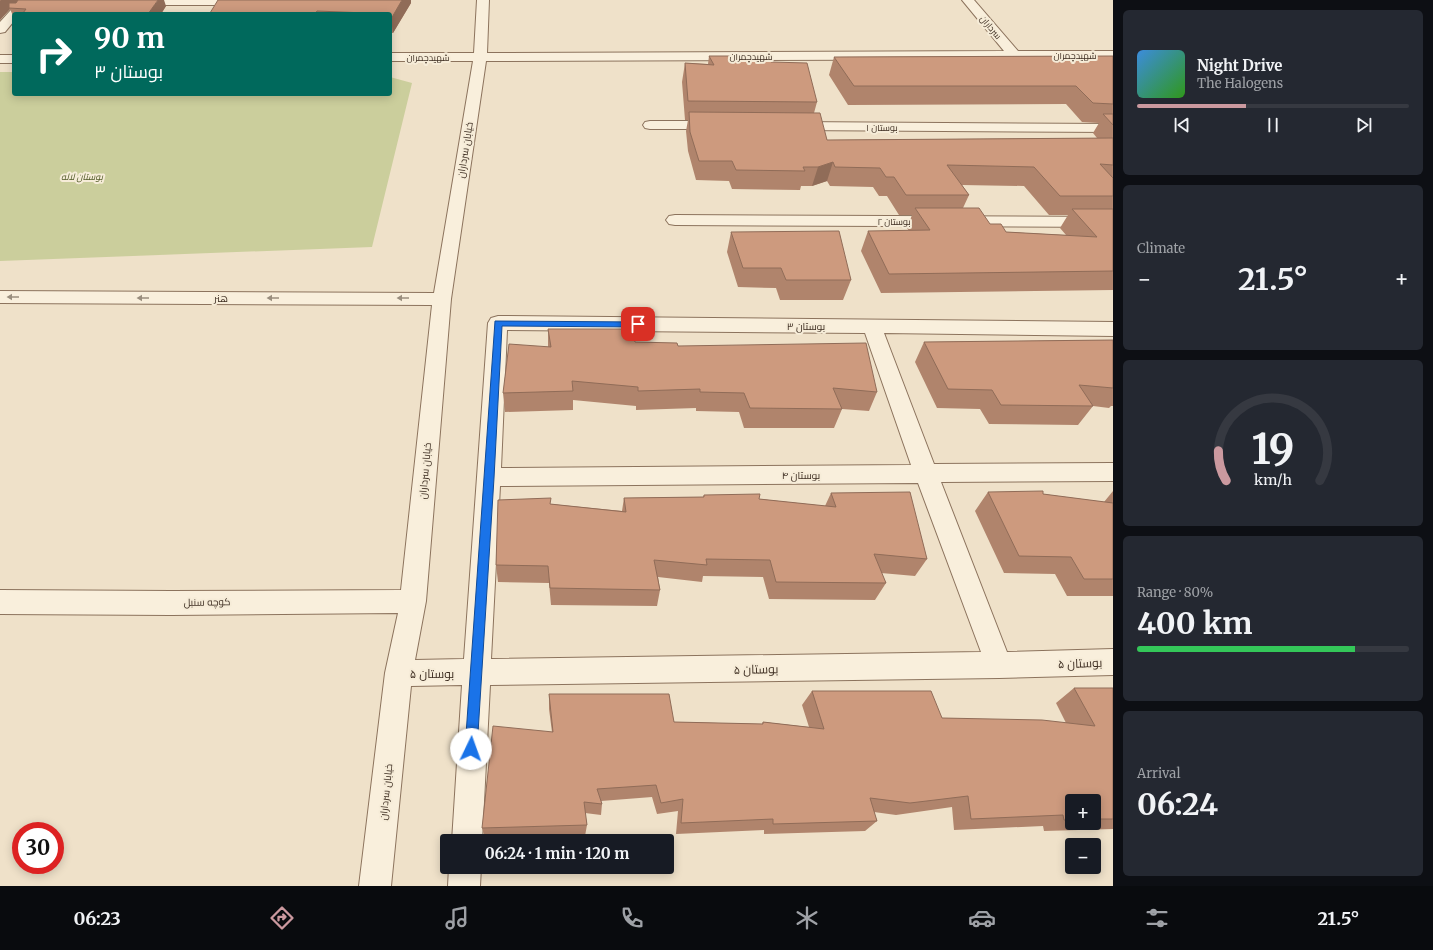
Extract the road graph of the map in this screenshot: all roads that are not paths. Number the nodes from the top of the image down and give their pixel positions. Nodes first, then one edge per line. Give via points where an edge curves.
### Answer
1 (27, 0) edge
2 (119, 0) edge
3 (174, 0) edge
4 (483, 0) edge
5 (968, 0) edge
6 (218, 1) edge
7 (257, 1) edge
8 (16, 12) edge
9 (212, 12) edge
10 (12, 16) edge
11 (0, 29) edge
12 (1014, 55) junction
13 (1113, 55) edge
14 (392, 57) edge
15 (480, 57) junction
16 (0, 59) edge
17 (12, 59) edge
18 (650, 125) dead end
19 (730, 126) edge
20 (778, 126) edge
21 (1113, 128) edge
22 (675, 220) dead end
23 (1113, 222) edge
24 (0, 297) edge
25 (442, 298) junction
26 (872, 326) junction
27 (1113, 329) edge
28 (1113, 472) edge
29 (926, 474) junction
30 (490, 478) junction
31 (413, 601) junction
32 (0, 602) edge
33 (1113, 662) edge
34 (999, 665) junction
35 (399, 673) junction
36 (475, 673) junction
37 (466, 834) edge
38 (465, 874) edge
39 (375, 886) edge
40 (464, 886) edge

1 - 8 street
2 - 3 street
3 - 6 street
4 - 15 street, خیابان سرداران
5 - 12 street, سرداران
6 - 7 street
6 - 9 street
10 - 11 street
12 - 13 street, شهیدچمران
12 - 15 street, شهیدچمران
14 - 15 street, شهیدچمران
15 - 25 street, خیابان سرداران
16 - 17 street
18 - 19 street
20 - 21 street, بوستان ۱
22 - 23 street, بوستان ۲
25 -> 24 street, هنر
25 - 31 street, خیابان سرداران
26 - 27 street, بوستان ۳
26 - 29 street
26 - 30 street, بوستان ۳ via 498,323
28 - 29 street, بوستان ۴
29 - 30 street, بوستان ۴
29 - 34 street
30 - 36 street
31 - 32 street, کوچه سنبل
31 - 35 street, خیابان سرداران
33 - 34 street, بوستان ۵
34 - 36 street, بوستان ۵
35 - 36 street, بوستان ۵
35 - 39 street, خیابان سرداران
36 - 37 street
38 - 40 street

